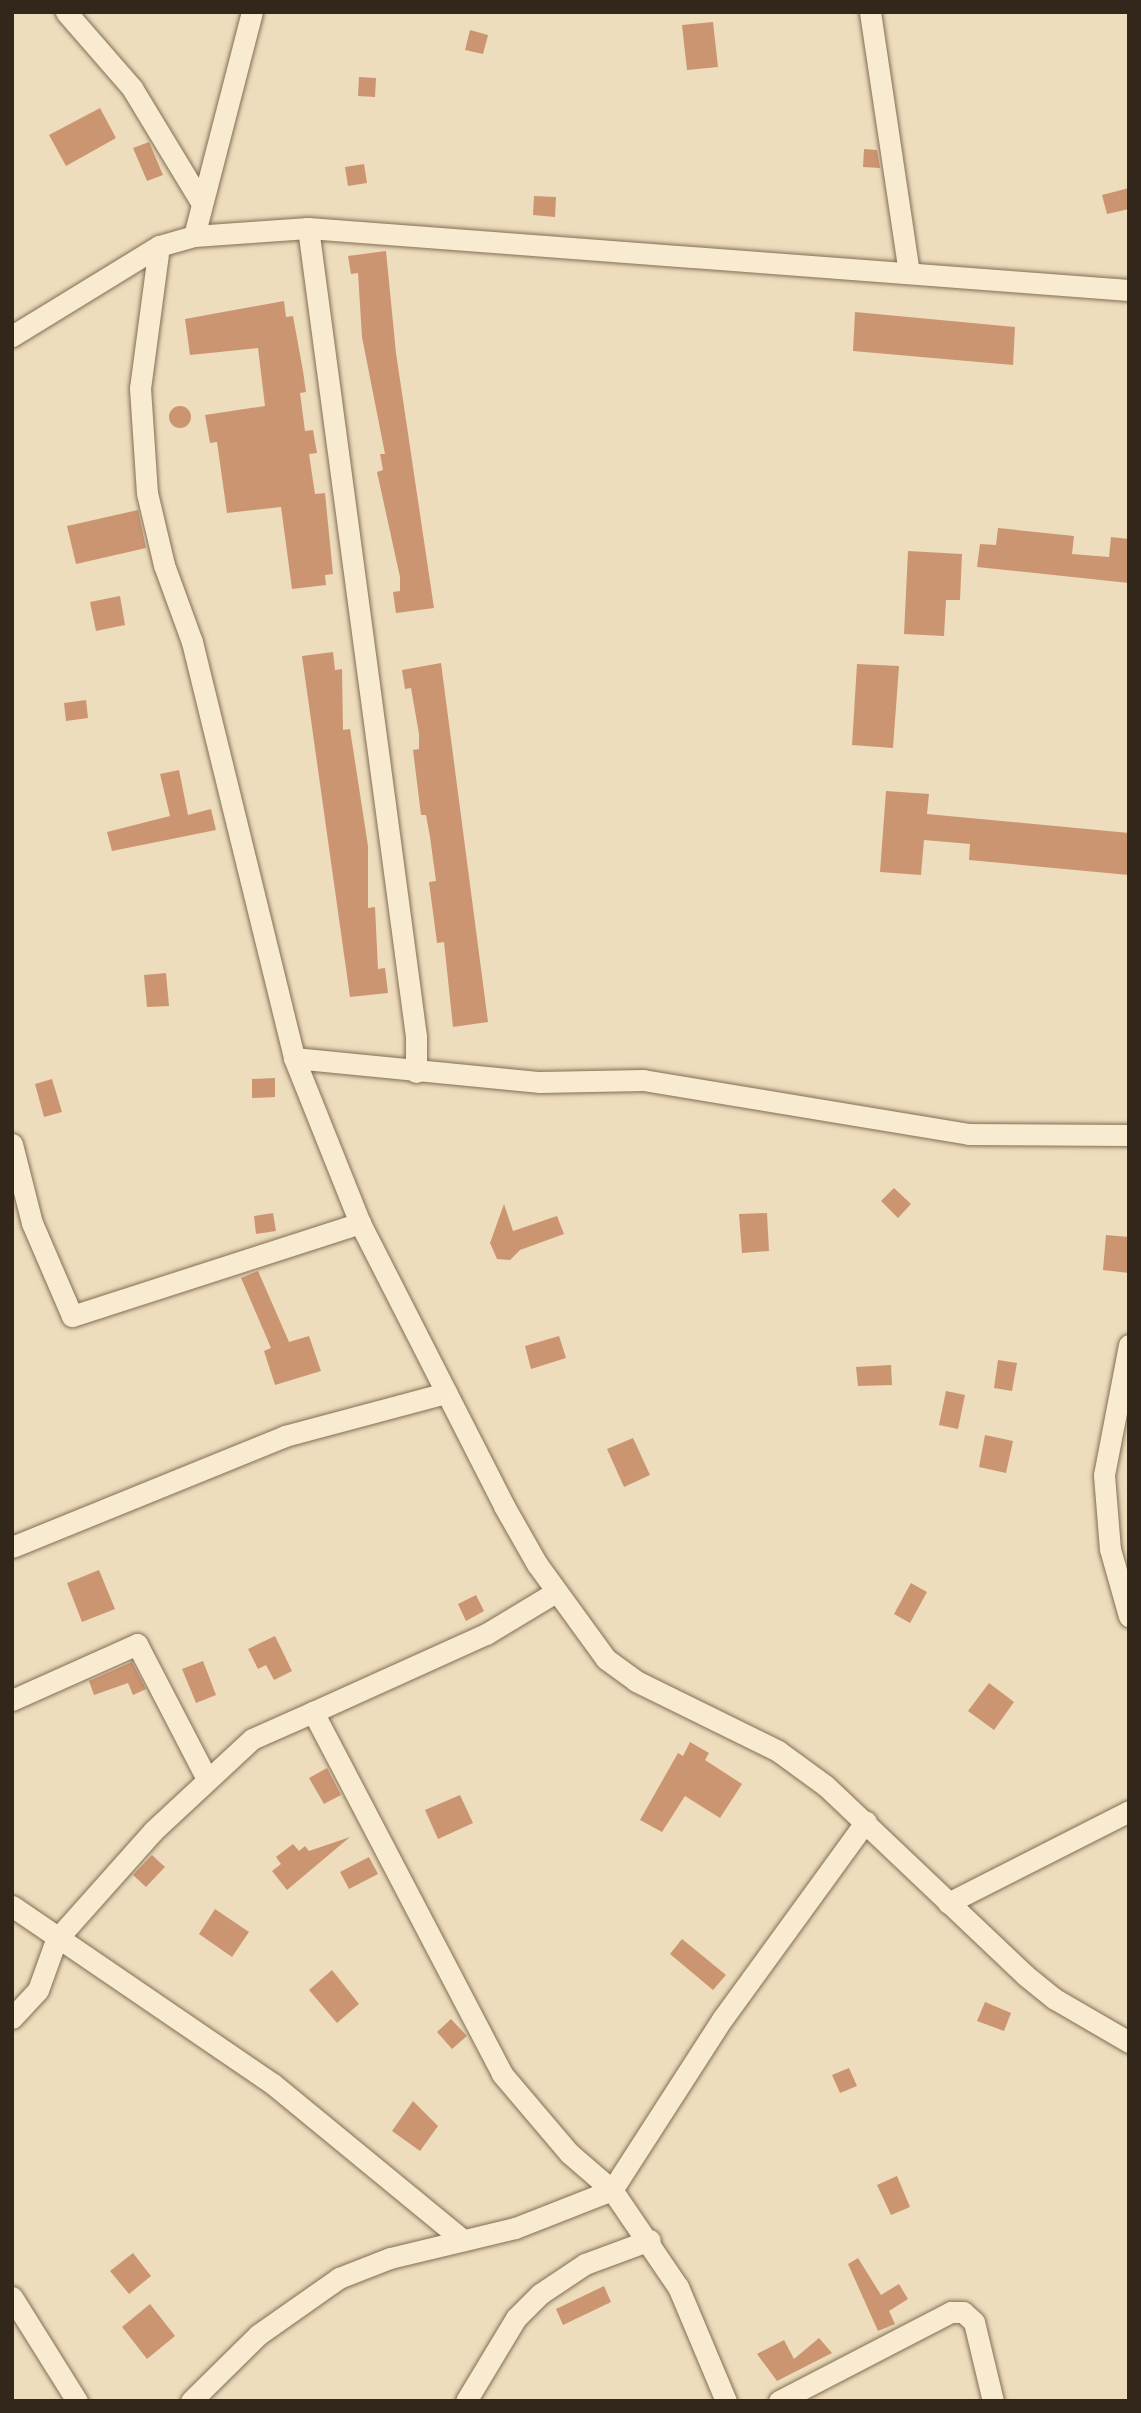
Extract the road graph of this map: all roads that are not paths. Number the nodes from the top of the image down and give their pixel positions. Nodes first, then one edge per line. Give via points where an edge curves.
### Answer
1 (66, 12) edge
2 (252, 12) edge
3 (870, 12) edge
4 (201, 202) junction
5 (308, 228) junction
6 (194, 236) junction
7 (159, 246) junction
8 (909, 272) junction
9 (1129, 290) edge
10 (12, 336) edge
11 (293, 1058) junction
12 (416, 1072) junction
13 (1129, 1135) edge
14 (12, 1144) edge
15 (360, 1223) junction
16 (22, 1226) edge
17 (1129, 1345) edge
18 (446, 1393) junction
19 (12, 1546) edge
20 (556, 1592) junction
21 (1129, 1616) edge
22 (12, 1700) edge
23 (313, 1712) junction
24 (207, 1779) junction
25 (1129, 1811) edge
26 (866, 1821) junction
27 (948, 1903) junction
28 (12, 1906) edge
29 (56, 1940) junction
30 (12, 2018) edge
31 (1129, 2042) edge
32 (612, 2190) junction
33 (463, 2240) junction
34 (650, 2240) junction
35 (12, 2297) edge
36 (66, 2397) edge
37 (191, 2401) edge
38 (467, 2401) edge
39 (726, 2401) edge
40 (779, 2401) edge
41 (993, 2401) edge

1 - 4 street via 132,88
2 - 4 street
3 - 8 street
4 - 6 street
5 - 6 street
5 - 8 street
5 - 12 street via 416,1036
6 - 7 street
7 - 10 street
7 - 11 street via 140,388 147,493 164,565 192,642
8 - 9 street
11 - 12 street
11 - 15 street
12 - 13 street via 540,1082 643,1080 968,1134
14 - 16 street
15 - 16 street via 77,1316 68,1312
15 - 18 street
17 - 21 street via 1104,1475 1110,1549
18 - 19 street via 285,1436
18 - 20 street
20 - 23 street via 486,1634
20 - 26 street via 606,1659 636,1681 778,1751
22 - 24 street via 137,1644
23 - 24 street via 252,1739
23 - 32 street via 502,2074 569,2153
24 - 29 street via 152,1831
25 - 27 street
26 - 27 street
26 - 32 street via 723,2018
27 - 31 street via 1055,1999
28 - 29 street
29 - 30 street via 38,1990
29 - 33 street via 273,2084
32 - 33 street via 565,2212
32 - 34 street
33 - 37 street via 339,2278 258,2335
34 - 38 street via 585,2264 540,2294 516,2318
34 - 39 street via 678,2287
35 - 36 street
40 - 41 street via 951,2312 963,2312 974,2322

